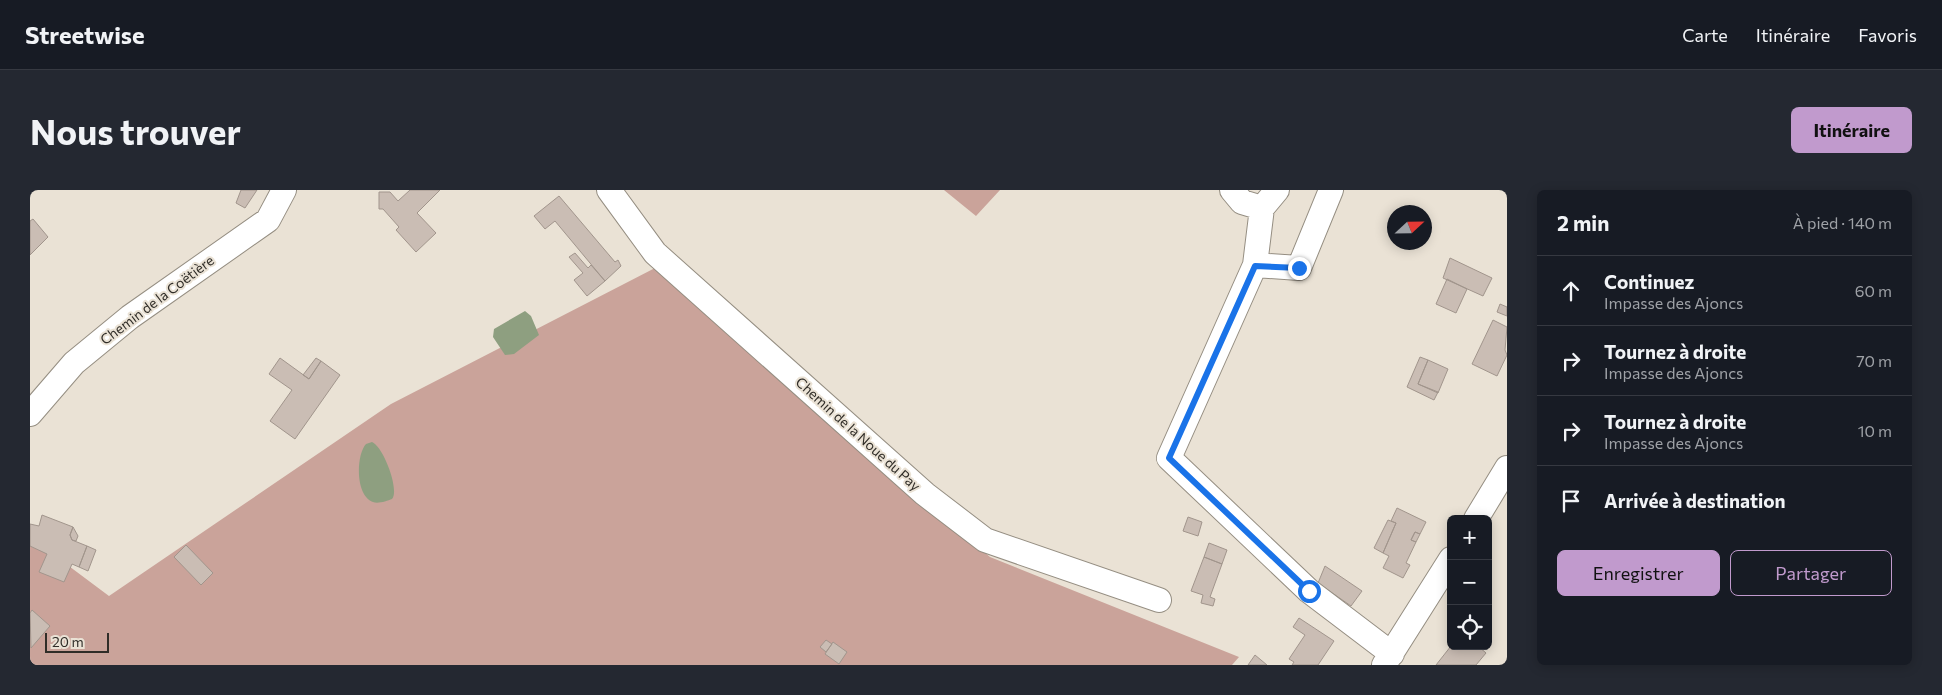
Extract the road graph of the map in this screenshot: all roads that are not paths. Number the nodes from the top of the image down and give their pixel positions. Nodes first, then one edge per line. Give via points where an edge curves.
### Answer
1 (284, 190) edge
2 (609, 190) edge
3 (1232, 190) edge
4 (1277, 190) edge
5 (1331, 190) edge
6 (1262, 208) junction
7 (1255, 266) junction
8 (30, 414) edge
9 (1507, 468) edge
10 (1478, 515) edge
11 (1450, 560) edge
12 (1159, 600) dead end
13 (1388, 659) edge

1 - 8 street, Chemin de la Coëtière via 268,220 130,317 74,363
2 - 12 street, Chemin de la Noue du Pay via 655,253 925,494 985,540
3 - 6 street via 1242,202
4 - 6 street
5 - 7 street via 1299,268
6 - 7 street
7 - 13 street via 1169,458 1309,591
9 - 10 street
11 - 13 street

